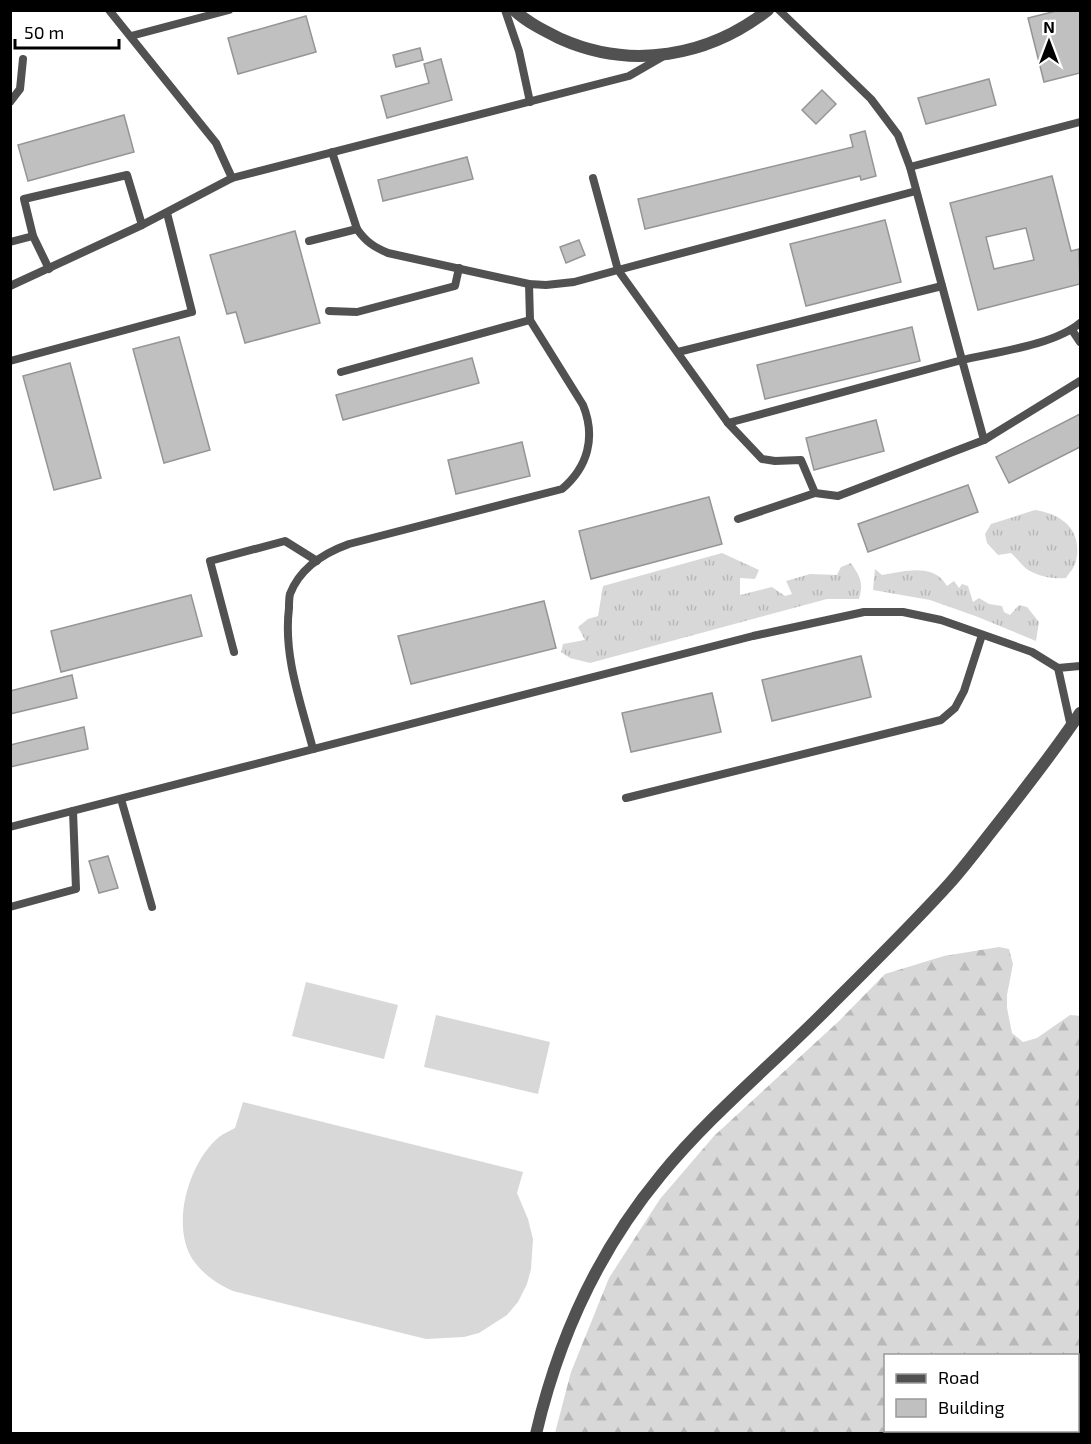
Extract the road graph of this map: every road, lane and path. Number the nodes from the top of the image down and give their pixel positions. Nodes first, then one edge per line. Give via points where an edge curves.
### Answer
1 (109, 10) edge
2 (229, 10) edge
3 (505, 10) edge
4 (514, 10) edge
5 (768, 10) edge
6 (779, 10) edge
7 (131, 36) junction
8 (663, 56) junction
9 (23, 59) dead end
10 (10, 102) edge
11 (530, 102) junction
12 (1080, 122) edge
13 (332, 152) junction
14 (910, 167) junction
15 (232, 178) junction
16 (593, 178) dead end
17 (916, 190) junction
18 (167, 213) junction
19 (142, 225) junction
20 (357, 229) junction
21 (33, 236) junction
22 (309, 241) dead end
23 (10, 242) edge
24 (459, 268) junction
25 (49, 269) junction
26 (618, 270) junction
27 (530, 284) junction
28 (10, 286) edge
29 (942, 286) junction
30 (329, 311) dead end
31 (530, 320) junction
32 (1080, 323) edge
33 (1072, 330) junction
34 (1080, 342) edge
35 (678, 352) junction
36 (962, 360) junction
37 (10, 361) edge
38 (341, 372) dead end
39 (1080, 381) edge
40 (728, 423) junction
41 (984, 440) junction
42 (815, 493) junction
43 (738, 519) dead end
44 (317, 561) junction
45 (982, 635) junction
46 (234, 652) dead end
47 (1080, 666) edge
48 (1058, 668) junction
49 (1080, 713) edge
50 (1071, 726) junction
51 (313, 749) junction
52 (626, 798) dead end
53 (121, 799) junction
54 (73, 811) junction
55 (10, 827) edge
56 (10, 907) edge
57 (152, 907) dead end
58 (536, 1434) edge

1 - 7 lane
2 - 7 lane
3 - 11 lane
4 - 8 street via 576,45 623,55
5 - 8 street via 716,41
6 - 14 lane via 871,99 898,135
7 - 15 lane via 216,143
8 - 11 lane via 629,76
9 - 10 lane via 20,89
11 - 13 lane
12 - 14 lane
13 - 15 lane
13 - 20 lane
14 - 17 lane
15 - 18 lane
16 - 26 lane
17 - 26 lane
17 - 29 lane
18 - 19 lane
18 - 37 lane via 192,312
19 - 21 lane via 127,175 24,199
19 - 25 lane
20 - 22 lane
20 - 24 lane via 364,240 388,253
21 - 23 lane
21 - 25 lane
24 - 27 lane
24 - 30 lane via 455,286 357,312
25 - 28 lane
26 - 27 lane via 567,283
26 - 35 lane
27 - 31 lane
29 - 35 lane
29 - 36 lane
31 - 38 lane
31 - 44 lane via 589,420 588,450 574,479 562,489 349,544
32 - 33 lane
33 - 34 lane
33 - 36 lane via 1056,338
35 - 40 lane
36 - 40 lane
36 - 41 lane
39 - 41 lane
40 - 42 lane via 762,459 801,460
41 - 42 lane via 838,496
42 - 43 lane
44 - 46 lane via 285,541 210,561
44 - 51 lane via 306,569 290,594 286,628
45 - 48 lane via 1032,652
45 - 51 lane via 903,612 864,612 753,636
45 - 52 lane via 964,691 955,708 941,720
47 - 48 lane
48 - 50 lane
49 - 50 street
50 - 58 street via 950,884 661,1175 616,1236 593,1278 559,1355
51 - 53 lane
53 - 54 lane
53 - 57 lane
54 - 55 lane
54 - 56 lane via 76,889

